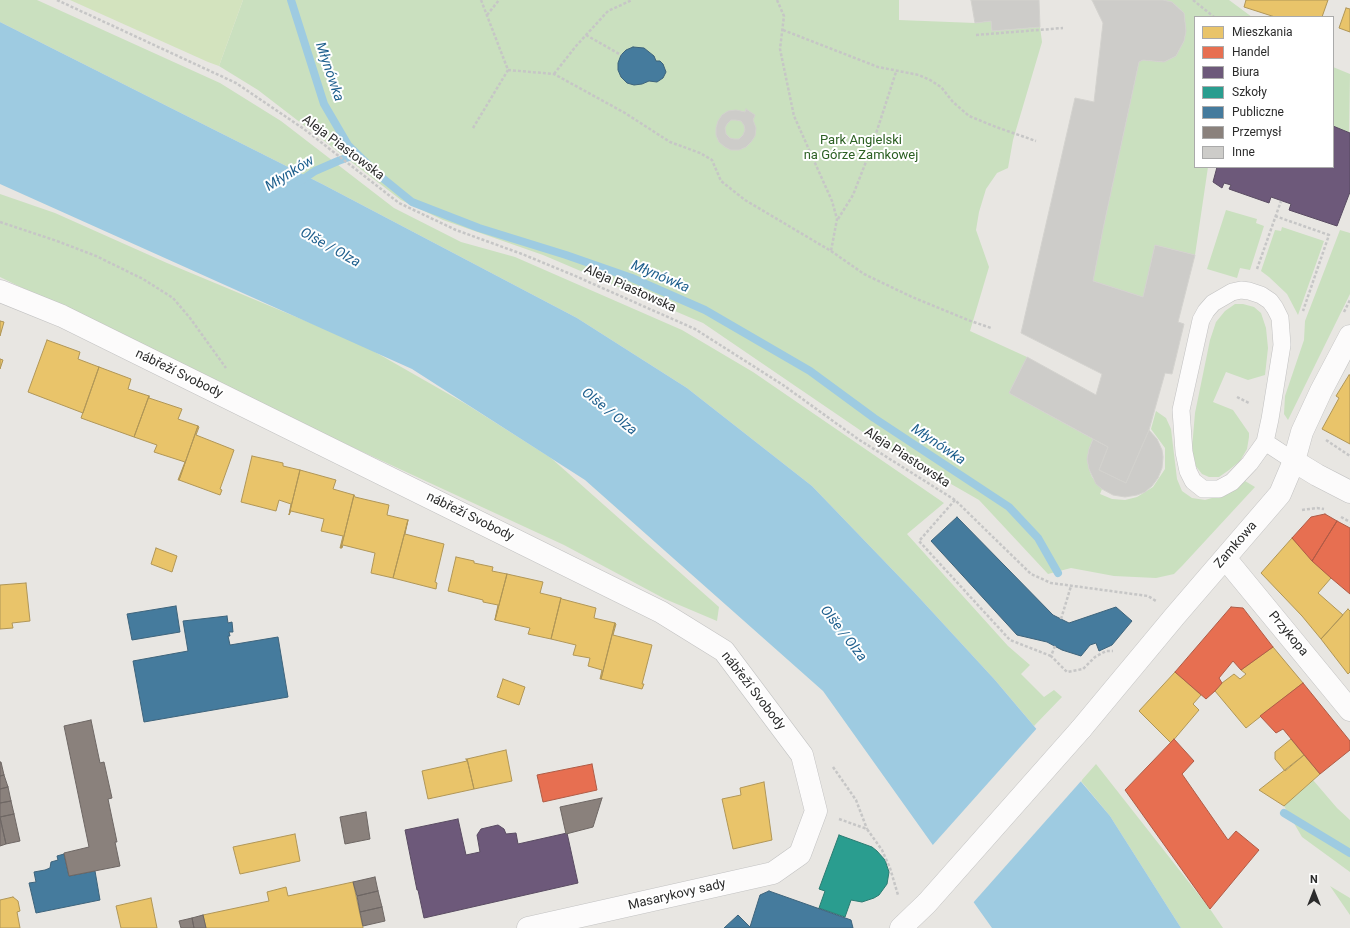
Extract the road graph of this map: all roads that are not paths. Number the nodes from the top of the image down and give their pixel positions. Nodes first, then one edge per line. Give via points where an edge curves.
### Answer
1 (0, 291) edge
2 (1350, 336) edge
3 (1265, 442) junction
4 (1294, 461) junction
5 (1350, 492) edge
6 (1225, 558) junction
7 (1350, 710) edge
8 (800, 854) joint
9 (544, 926) edge
10 (901, 928) edge

1 - 8 street, nábřeží Svobody via 62,316 661,612 724,651 802,754 816,811
2 - 4 street, Zamkowa via 1302,432
3 - 3 lane via 1282,345 1280,318 1270,301 1261,295 1241,290 1213,303 1201,320 1181,410 1188,471 1193,481 1203,489 1219,489 1232,482
3 - 4 lane
4 - 5 street
4 - 6 street, Zamkowa via 1280,494
6 - 7 street, Przykopa
6 - 10 street, Zamkowa via 1081,729 927,903
8 - 9 street, Masarykovy sady via 773,873

